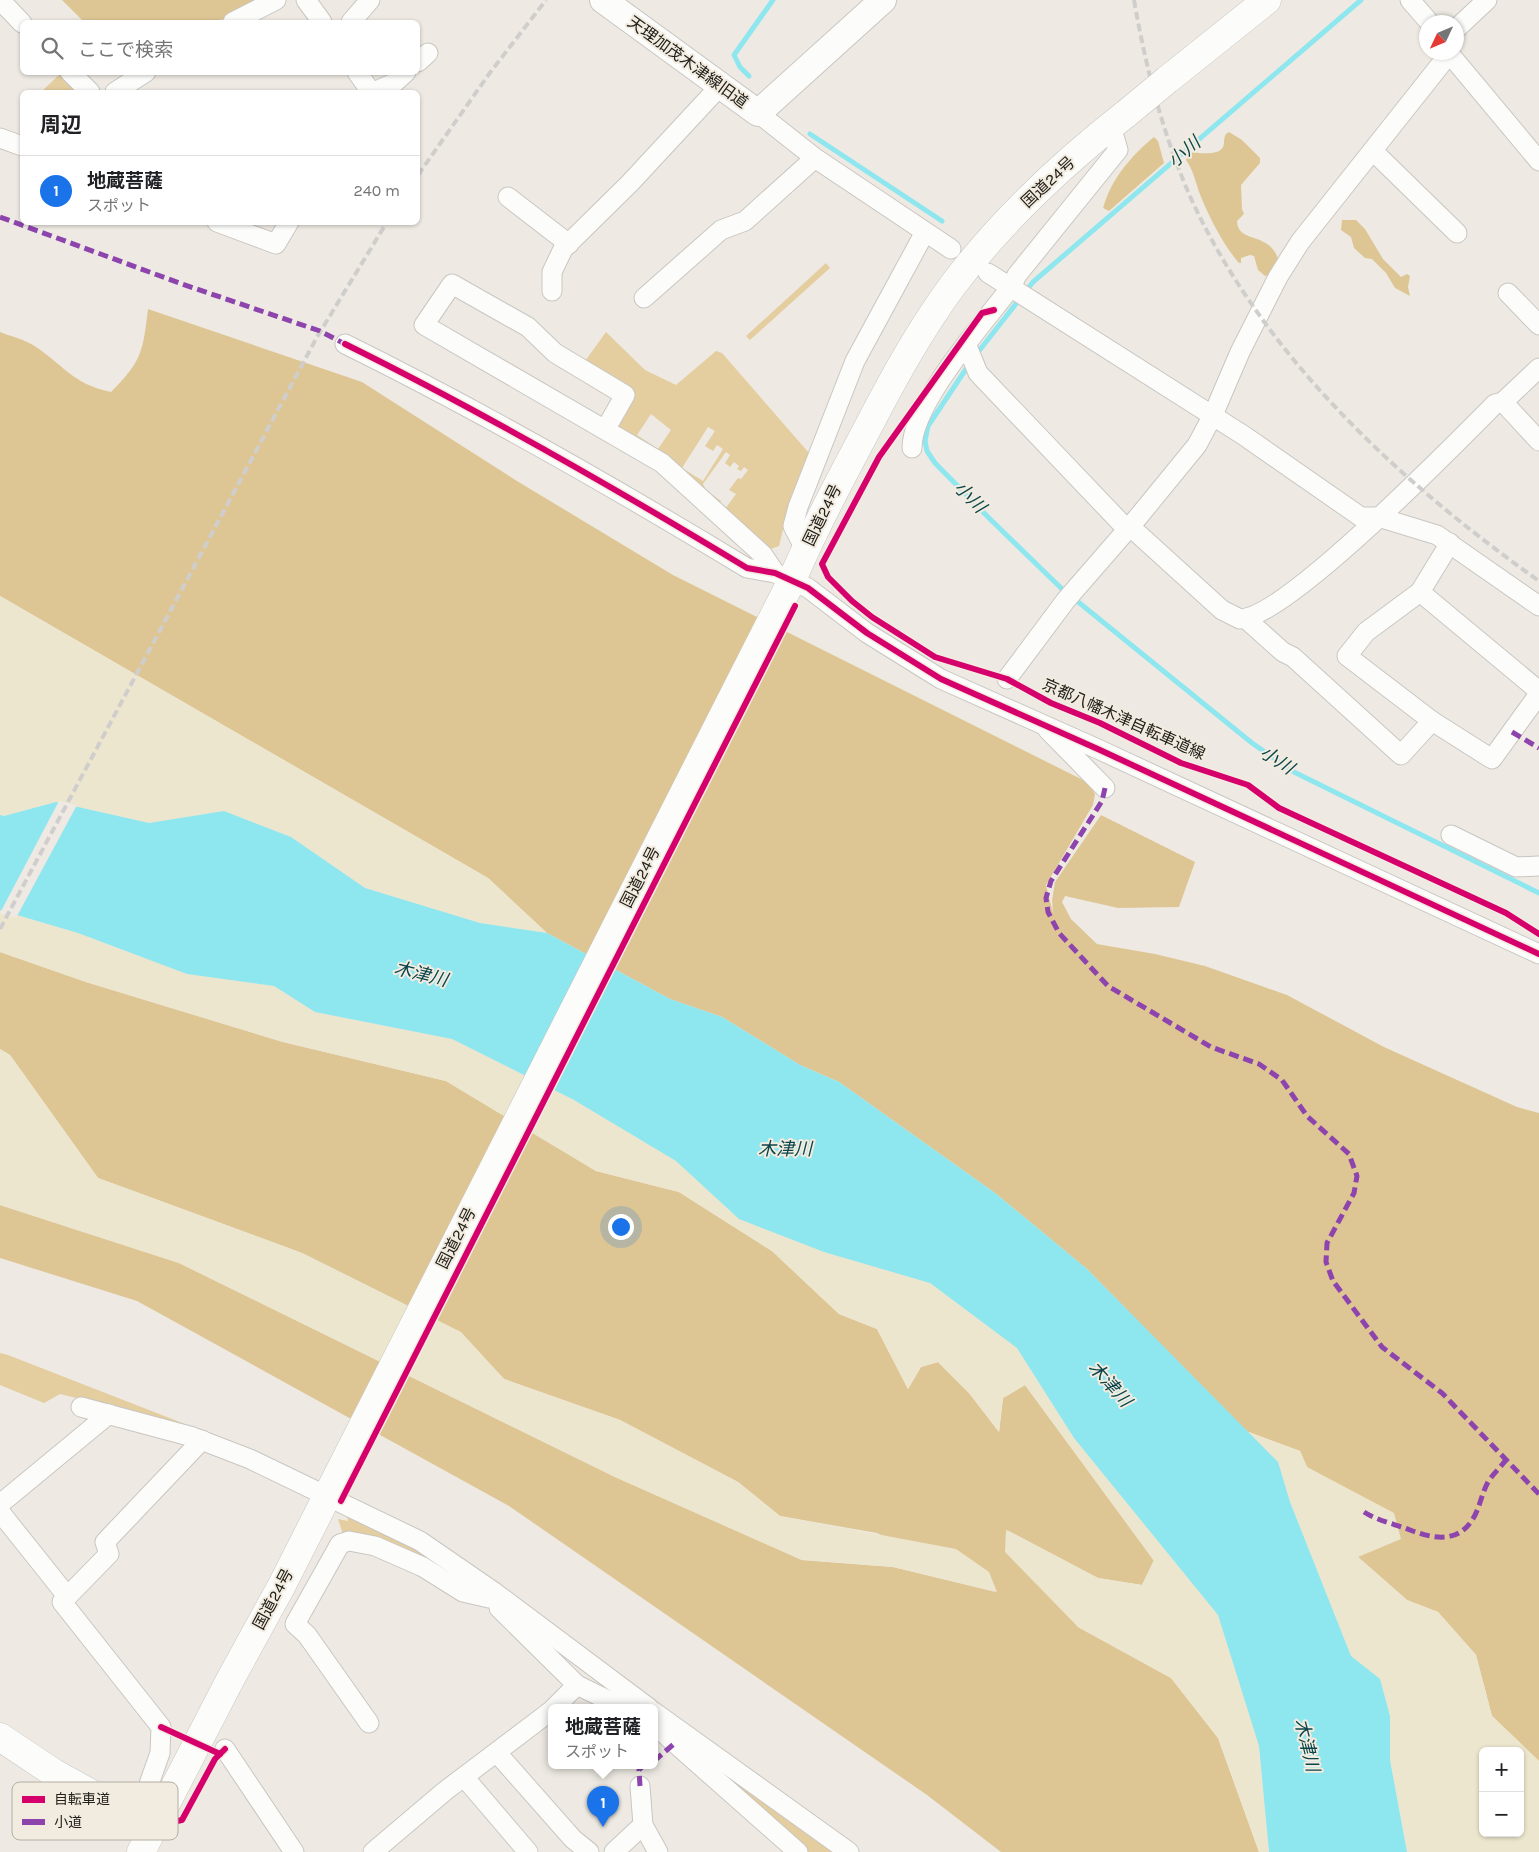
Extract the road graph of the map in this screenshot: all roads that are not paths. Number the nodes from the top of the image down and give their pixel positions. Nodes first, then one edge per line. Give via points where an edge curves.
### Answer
1 (276, 0) edge
2 (306, 0) edge
3 (370, 0) edge
4 (603, 0) edge
5 (883, 0) edge
6 (1267, 0) edge
7 (1410, 0) edge
8 (1487, 0) edge
9 (2, 6) edge
10 (1423, 15) edge
11 (238, 20) edge
12 (321, 20) edge
13 (353, 20) edge
14 (20, 22) edge
15 (1464, 22) edge
16 (1444, 60) edge
17 (1455, 60) edge
18 (73, 75) edge
19 (141, 75) edge
20 (359, 75) edge
21 (403, 75) edge
22 (721, 85) junction
23 (88, 90) edge
24 (118, 90) edge
25 (370, 90) edge
26 (377, 90) edge
27 (758, 113) junction
28 (1119, 119) junction
29 (0, 138) edge
30 (20, 145) edge
31 (1373, 152) junction
32 (815, 158) junction
33 (1539, 161) edge
34 (508, 197) dead end
35 (225, 225) edge
36 (288, 225) edge
37 (925, 232) junction
38 (1457, 233) dead end
39 (569, 244) junction
40 (951, 249) dead end
41 (988, 273) dead end
42 (552, 291) dead end
43 (1019, 291) junction
44 (1508, 293) dead end
45 (644, 298) dead end
46 (1539, 325) edge
47 (345, 344) dead end
48 (968, 348) junction
49 (1539, 368) edge
50 (1503, 402) junction
51 (1214, 415) junction
52 (605, 430) junction
53 (1539, 441) edge
54 (912, 448) dead end
55 (1378, 517) junction
56 (1129, 527) junction
57 (1450, 543) junction
58 (806, 549) junction
59 (783, 584) junction
60 (1420, 592) junction
61 (1539, 606) edge
62 (1246, 619) junction
63 (1007, 679) dead end
64 (1539, 692) edge
65 (1432, 721) junction
66 (1042, 724) junction
67 (1105, 788) dead end
68 (1451, 836) dead end
69 (1539, 866) edge
70 (1539, 954) edge
71 (81, 1406) dead end
72 (109, 1414) junction
73 (202, 1440) junction
74 (330, 1487) junction
75 (0, 1504) edge
76 (0, 1512) edge
77 (491, 1595) junction
78 (67, 1596) junction
79 (577, 1685) junction
80 (558, 1704) edge
81 (616, 1704) edge
82 (637, 1704) edge
83 (548, 1713) edge
84 (658, 1720) edge
85 (658, 1721) edge
86 (369, 1723) dead end
87 (0, 1737) edge
88 (225, 1749) dead end
89 (497, 1753) junction
90 (464, 1777) junction
91 (65, 1782) edge
92 (150, 1782) edge
93 (178, 1782) edge
94 (640, 1786) dead end
95 (643, 1825) junction
96 (578, 1849) edge
97 (294, 1852) edge
98 (373, 1852) edge
99 (528, 1852) edge
100 (614, 1852) edge
101 (658, 1852) edge
102 (798, 1852) edge
103 (849, 1852) edge

1 - 11 street
2 - 12 street
3 - 13 street
4 - 22 street, 天理加茂木津線旧道
5 - 27 street, 天理加茂木津線旧道
6 - 28 highway, 国道24号, bridge
7 - 10 street
8 - 15 street
9 - 14 street
16 - 31 street
17 - 33 street
18 - 23 street
19 - 24 street
20 - 25 street
21 - 26 street via 394,83
22 - 27 street, 天理加茂木津線旧道
22 - 39 street
27 - 32 street
28 - 43 street via 1118,150 1017,275
28 - 58 highway, 国道24号 via 1016,211 953,284 898,371
29 - 30 street
31 - 38 street
31 - 51 street via 1300,242 1278,277 1240,352
32 - 37 street
32 - 45 street via 745,221 721,230
34 - 39 street
35 - 36 street via 276,244
37 - 40 street
37 - 58 street via 855,361 798,507 793,526
39 - 42 street via 555,263
41 - 43 street
43 - 48 street
43 - 51 street
44 - 46 street
47 - 59 street via 564,458 747,568
48 - 54 street via 925,406 914,432
48 - 56 street via 975,368 1049,449 1122,524
49 - 50 street
50 - 53 street
50 - 55 street via 1495,404
51 - 55 street via 1361,517
51 - 56 street via 1197,445
52 - 52 street via 424,325 452,284 528,327 555,353 625,395
52 - 59 street via 662,464 763,555
55 - 57 street via 1437,535
55 - 62 street via 1311,576
56 - 62 street via 1227,614
56 - 63 street via 1066,600
57 - 60 street
57 - 61 street
58 - 59 highway, 国道24号
59 - 66 street via 808,588 867,633 933,674
59 - 74 highway, 国道24号
60 - 64 street
60 - 65 street via 1366,632 1347,656
62 - 65 street via 1283,652 1294,657 1401,755
64 - 65 street via 1492,759
66 - 67 street
66 - 70 street
68 - 69 street via 1516,867
71 - 72 street
72 - 73 street
72 - 75 street
73 - 74 street
73 - 78 street via 105,1542 109,1554
74 - 77 street via 420,1541
74 - 93 highway, 国道24号
76 - 78 street
77 - 79 street
77 - 82 street
77 - 86 street via 463,1592 423,1567 375,1546 349,1541 340,1544 295,1624 307,1635
78 - 92 street via 62,1602 161,1727 160,1753
79 - 80 street
79 - 81 street
83 - 89 street
84 - 103 street
85 - 102 street
87 - 91 highway
88 - 97 street
89 - 90 street
89 - 96 street
90 - 98 street
90 - 99 street
94 - 95 street
95 - 100 street
95 - 101 street

